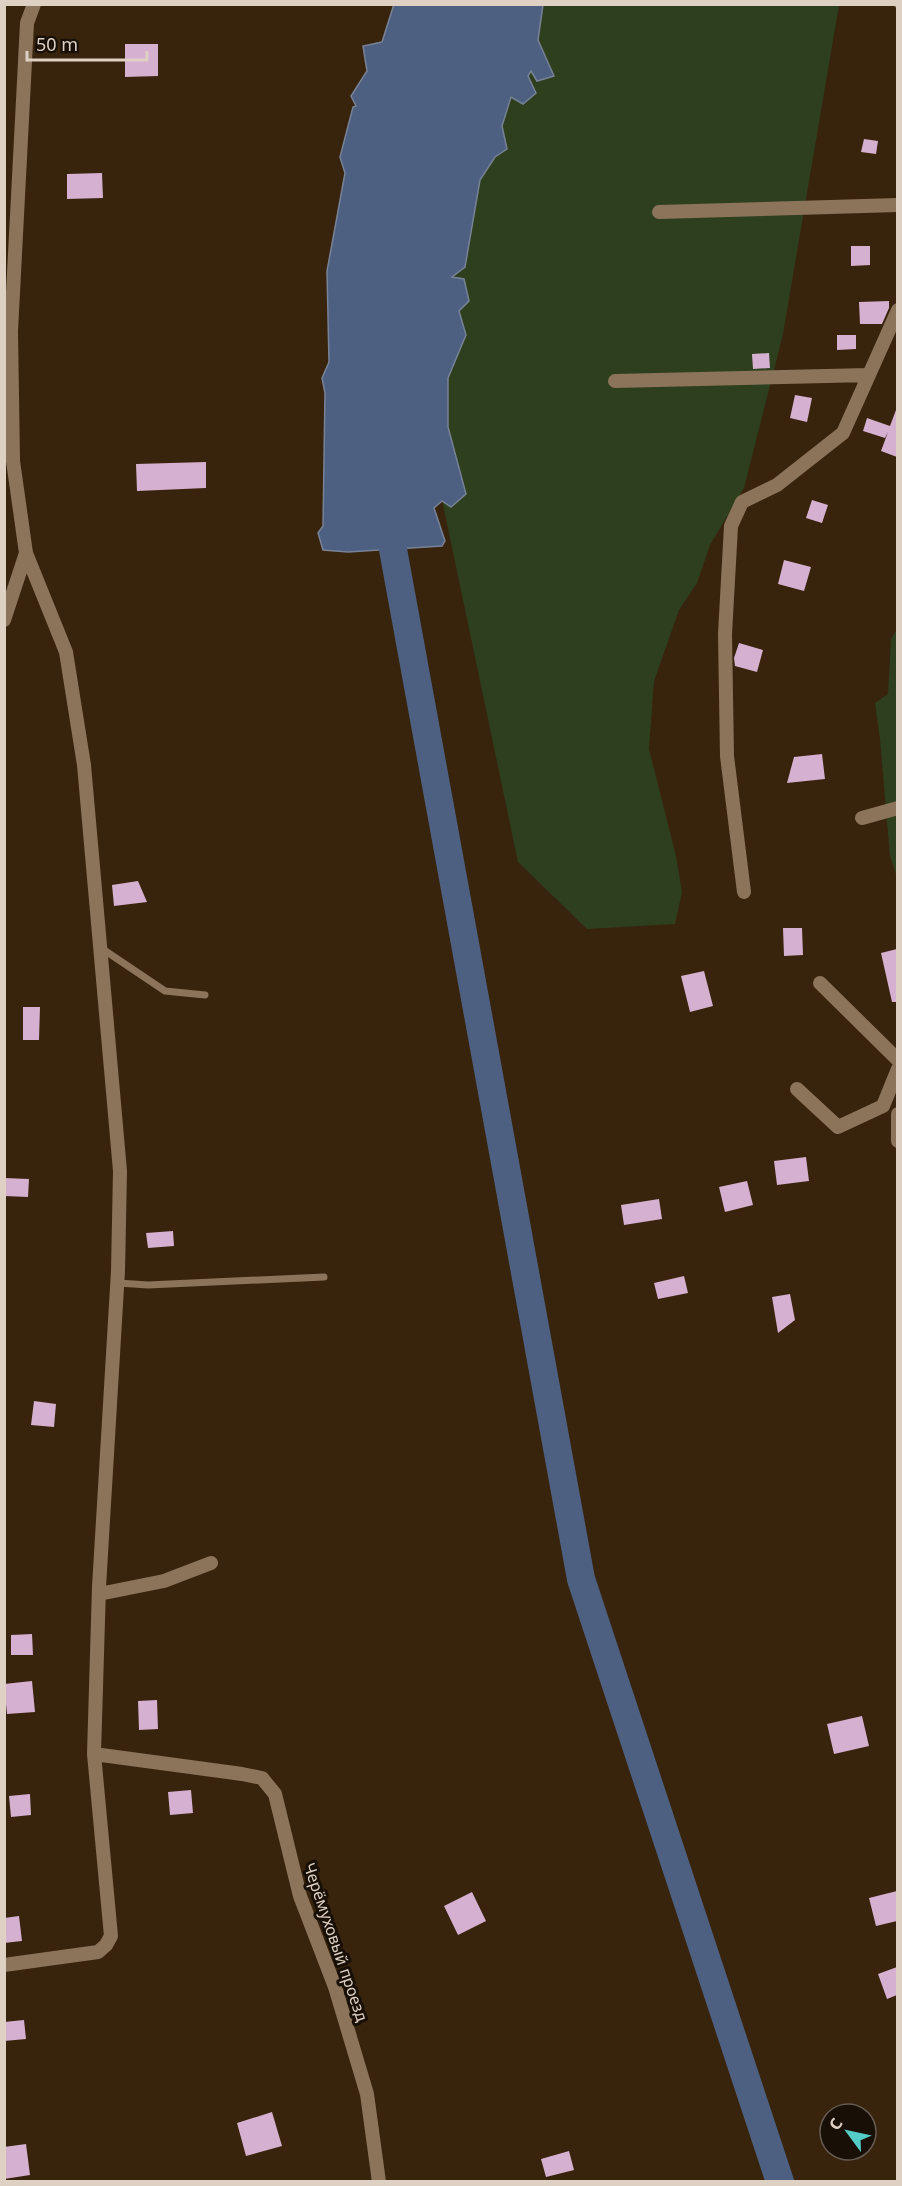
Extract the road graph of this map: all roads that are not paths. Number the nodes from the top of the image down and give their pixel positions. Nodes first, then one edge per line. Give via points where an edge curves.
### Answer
1 (34, 4) edge
2 (897, 205) edge
3 (659, 212) dead end
4 (897, 310) edge
5 (8, 332) edge
6 (869, 375) junction
7 (615, 381) dead end
8 (26, 553) junction
9 (4, 620) edge
10 (897, 808) edge
11 (862, 819) dead end
12 (744, 892) dead end
13 (100, 947) junction
14 (820, 983) dead end
15 (205, 995) dead end
16 (897, 1060) edge
17 (897, 1069) edge
18 (797, 1089) dead end
19 (897, 1114) edge
20 (897, 1141) edge
21 (324, 1277) dead end
22 (118, 1283) junction
23 (211, 1563) dead end
24 (99, 1594) junction
25 (94, 1754) junction
26 (4, 1965) edge
27 (379, 2181) edge

1 - 5 street via 27,23
2 - 3 street
4 - 6 street
5 - 8 street via 13,461
6 - 7 street
6 - 12 street via 843,433 777,485 742,502 731,526 724,634 727,756
8 - 9 street
8 - 13 street via 66,652 84,765
10 - 11 street
13 - 15 lane via 165,991
13 - 22 street via 120,1171
14 - 16 street
17 - 18 street via 883,1106 838,1128
19 - 20 street
21 - 22 lane
22 - 24 street
23 - 24 street via 164,1581
24 - 25 street
25 - 26 street via 111,1936 98,1952
25 - 27 street, Черёмуховый проезд via 262,1778 276,1794 300,1896 335,1987 367,2094

